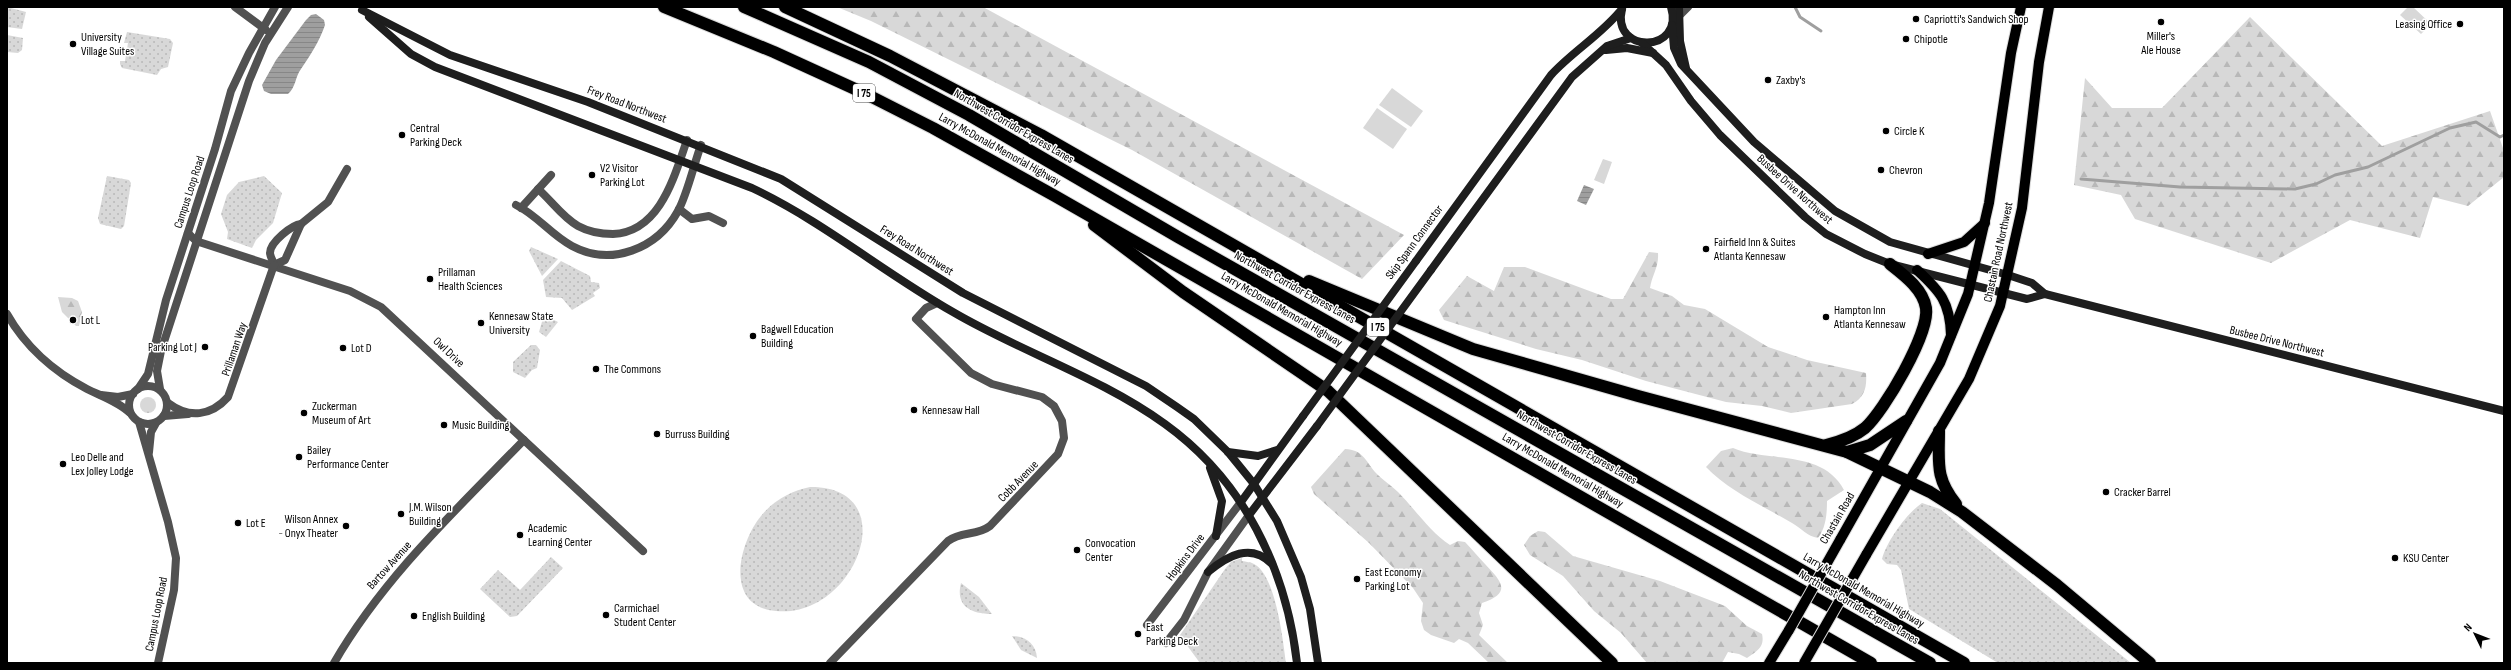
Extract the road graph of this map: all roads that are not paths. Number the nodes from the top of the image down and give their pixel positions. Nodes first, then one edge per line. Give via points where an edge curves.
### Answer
1 (235, 7) edge
2 (275, 7) edge
3 (288, 7) edge
4 (664, 7) edge
5 (744, 7) edge
6 (784, 7) edge
7 (1671, 7) edge
8 (1679, 7) edge
9 (1688, 7) edge
10 (2021, 7) edge
11 (2049, 7) edge
12 (360, 8) edge
13 (1620, 8) edge
14 (1680, 16) junction
15 (1672, 24) junction
16 (262, 27) junction
17 (271, 33) junction
18 (1631, 38) junction
19 (1642, 43) junction
20 (1599, 53) junction
21 (1654, 53) junction
22 (1686, 69) junction
23 (688, 140) junction
24 (701, 145) junction
25 (680, 160) junction
26 (693, 165) junction
27 (347, 169) dead end
28 (551, 175) dead end
29 (538, 189) junction
30 (1055, 196) junction
31 (679, 209) junction
32 (1986, 222) junction
33 (723, 223) dead end
34 (301, 224) junction
35 (188, 233) junction
36 (196, 241) junction
37 (1928, 254) junction
38 (1890, 264) junction
39 (274, 265) junction
40 (1976, 267) junction
41 (1277, 269) junction
42 (1916, 270) junction
43 (2008, 275) junction
44 (1971, 285) junction
45 (2004, 293) junction
46 (2045, 294) junction
47 (937, 304) junction
48 (7, 314) edge
49 (1951, 339) junction
50 (160, 389) junction
51 (135, 391) junction
52 (101, 395) junction
53 (168, 403) junction
54 (2504, 411) edge
55 (130, 413) junction
56 (188, 414) junction
57 (164, 416) junction
58 (1906, 421) junction
59 (139, 422) junction
60 (156, 423) junction
61 (1939, 431) junction
62 (524, 440) junction
63 (1824, 445) junction
64 (1280, 448) junction
65 (149, 452) junction
66 (1228, 452) junction
67 (1847, 452) junction
68 (1206, 460) junction
69 (1880, 469) junction
70 (1909, 482) junction
71 (1254, 484) junction
72 (1264, 499) junction
73 (1241, 502) junction
74 (1962, 512) junction
75 (1249, 516) junction
76 (1216, 536) junction
77 (643, 551) dead end
78 (1275, 567) junction
79 (1208, 572) junction
80 (1148, 625) dead end
81 (1166, 643) dead end
82 (158, 663) edge
83 (334, 663) edge
84 (830, 663) edge
85 (1297, 663) edge
86 (1318, 663) edge
87 (1612, 663) edge
88 (1769, 663) edge
89 (1804, 663) edge
90 (1872, 663) edge
91 (1930, 663) edge
92 (1964, 663) edge
93 (2150, 663) edge

1 - 16 street
2 - 16 street, Campus Loop Road
3 - 17 street, Campus Loop Road
4 - 30 highway, Larry McDonald Memorial Highway / I 75 via 774,52 866,94
5 - 91 highway, Northwest Corridor Express Lanes via 869,62 970,115 1178,237
6 - 41 highway, Larry McDonald Memorial Highway / I 75 via 890,56 987,106
7 - 15 street, Busbee Drive Northwest
8 - 14 street
9 - 14 street
10 - 32 main road, Chastain Road Northwest via 2011,53
11 - 43 main road, Chastain Road Northwest via 2039,62 2022,208
12 - 23 street, Frey Road Northwest via 450,55 588,102
12 - 25 street, Frey Road Northwest via 411,54 435,67
13 - 18 street via 1621,22
13 - 64 street, Skip Spann Connector, bridge via 1600,33 1569,57 1545,83
14 - 15 street
14 - 22 street via 1680,41
15 - 19 street via 1660,40
15 - 22 street, Busbee Drive Northwest via 1675,54
16 - 17 street
16 - 35 street, Campus Loop Road via 231,91
17 - 36 street, Campus Loop Road via 242,98
18 - 19 street, Busbee Drive Northwest
18 - 20 street via 1614,42
19 - 21 street, Busbee Drive Northwest
20 - 21 street via 1621,48
20 - 72 street, bridge via 1576,73 1561,91
21 - 38 street, Busbee Drive Northwest via 1720,135 1805,217 1845,244
22 - 37 street, Busbee Drive Northwest via 1738,127 1829,207 1890,242
23 - 24 street, Frey Road Northwest
23 - 25 street
24 - 26 street
24 - 66 street, Frey Road Northwest via 781,178 963,293 1146,386 1194,419
25 - 26 street, Frey Road Northwest
25 - 29 street via 655,211 640,226 624,232 603,234 583,228 567,217
26 - 31 street
26 - 47 street, Frey Road Northwest via 752,188 793,208
27 - 34 street via 328,202
28 - 29 street
29 - 31 street via 518,206 573,246 592,254 627,253 652,241 671,223
30 - 87 highway via 1183,292 1328,391
30 - 90 highway, Larry McDonald Memorial Highway / I 75
31 - 33 street via 692,219 709,216
32 - 37 main road via 1964,242
32 - 40 main road, Chastain Road Northwest
34 - 39 street via 286,260
34 - 39 street via 295,224 271,249
35 - 36 street
35 - 51 street, Campus Loop Road via 164,307 148,374
36 - 39 street, Owl Drive
36 - 50 street, Campus Loop Road via 161,351 157,371
37 - 40 street, Busbee Drive Northwest
38 - 42 street, Busbee Drive Northwest
38 - 63 highway via 1906,276 1921,295 1926,306 1923,333 1888,398 1873,420 1863,430 1846,439
39 - 56 street, Prillaman Way via 232,392 211,411
39 - 62 street, Owl Drive via 310,280 350,291 381,307
40 - 43 street, Busbee Drive Northwest
40 - 44 main road, Chastain Road Northwest
41 - 63 highway via 1473,349
41 - 92 highway, Larry McDonald Memorial Highway / I 75
42 - 44 street, Busbee Drive Northwest via 1953,278
42 - 49 main road via 1942,296 1949,314
43 - 45 main road, Chastain Road Northwest
43 - 46 street, Busbee Drive Northwest via 2032,283
44 - 45 street, Busbee Drive Northwest
44 - 49 main road, Chastain Road Northwest
45 - 46 street, Busbee Drive Northwest via 2027,299
45 - 61 main road, Chastain Road Northwest via 1982,352
46 - 54 street, Busbee Drive Northwest
47 - 68 street, Frey Road Northwest via 1146,412 1181,436
47 - 84 street, Cobb Avenue via 926,308 916,319 978,377 1000,387 1038,395 1050,402 1062,421 1063,444 1054,461 990,526 982,531 960,534 948,541
48 - 52 street via 21,336 51,366 74,382
49 - 58 main road, Chastain Road Northwest
50 - 51 street via 148,386
50 - 53 street
51 - 52 street via 118,397
51 - 55 street via 129,403
52 - 55 street
53 - 56 street
53 - 57 street
55 - 59 street
56 - 57 street, Prillaman Way
57 - 60 street
58 - 67 highway via 1870,445
58 - 69 main road, Chastain Road Northwest
59 - 60 street via 148,425
59 - 65 street, Campus Loop Road
60 - 65 street, Campus Loop Road via 151,432
61 - 70 main road, Chastain Road Northwest
61 - 74 highway via 1939,475 1949,495
62 - 77 street, Owl Drive
62 - 83 street, Bartow Avenue via 392,578 352,632
63 - 67 highway
64 - 66 street via 1258,456
64 - 71 street, Skip Spann Connector
65 - 82 street, Campus Loop Road via 176,558 174,590
66 - 71 street, Frey Road Northwest
67 - 69 highway
68 - 73 street, Frey Road Northwest
68 - 76 street via 1216,480 1222,501
69 - 70 highway
69 - 88 main road, Chastain Road, bridge
70 - 74 highway
70 - 89 main road, bridge
71 - 72 street, Frey Road Northwest
71 - 73 street, Skip Spann Connector
72 - 75 street
72 - 86 street, Frey Road Northwest via 1284,535 1301,577 1310,609
73 - 75 street, Frey Road Northwest
73 - 76 street, Hopkins Drive
74 - 93 highway via 2057,585
75 - 78 street, Frey Road Northwest
75 - 79 street
76 - 80 street, Hopkins Drive
78 - 79 street via 1262,556 1246,552 1229,557
78 - 85 street, Frey Road Northwest via 1291,621
79 - 81 street via 1187,614

